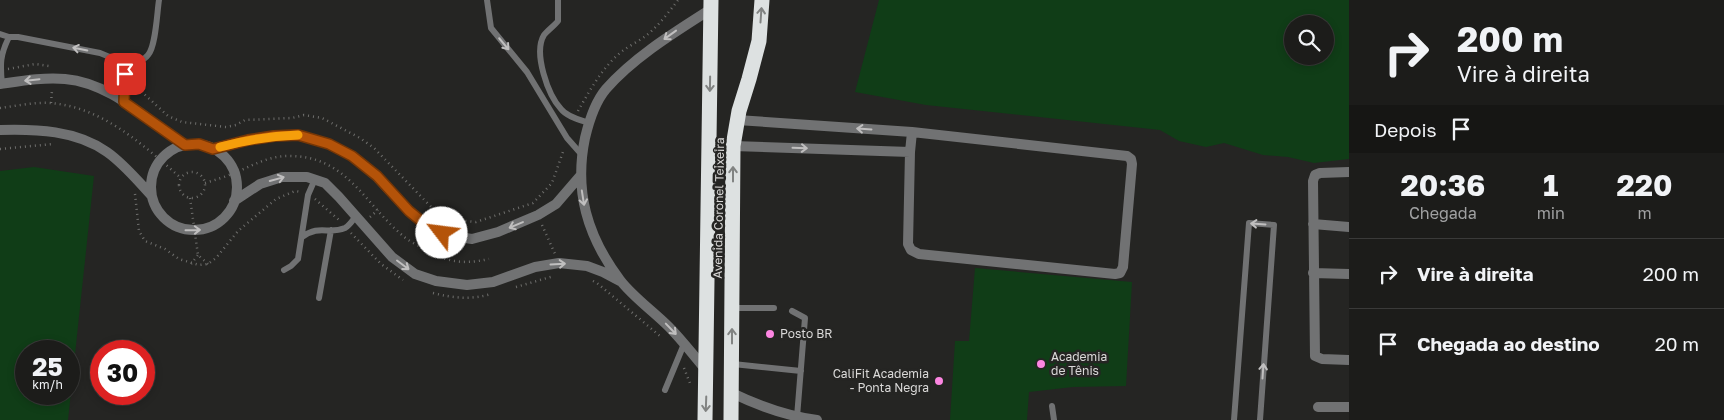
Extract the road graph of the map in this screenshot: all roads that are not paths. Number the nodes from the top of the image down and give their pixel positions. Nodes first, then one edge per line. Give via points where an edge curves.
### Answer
1 (158, 0) edge
2 (487, 0) edge
3 (558, 0) edge
4 (762, 0) edge
5 (711, 4) edge
6 (0, 34) edge
7 (9, 37) junction
8 (123, 66) junction
9 (1, 69) edge
10 (1, 84) edge
11 (124, 102) junction
12 (737, 120) junction
13 (589, 123) junction
14 (0, 130) edge
15 (912, 132) junction
16 (185, 145) junction
17 (733, 146) junction
18 (213, 149) junction
19 (910, 152) junction
20 (582, 155) junction
21 (1349, 172) edge
22 (581, 175) junction
23 (315, 178) junction
24 (151, 195) junction
25 (234, 201) junction
26 (356, 216) junction
27 (1314, 224) junction
28 (1349, 227) edge
29 (331, 230) junction
30 (302, 237) junction
31 (284, 270) dead end
32 (1313, 273) junction
33 (1349, 274) edge
34 (620, 281) junction
35 (319, 298) dead end
36 (732, 308) junction
37 (774, 308) dead end
38 (792, 311) dead end
39 (684, 344) junction
40 (1349, 360) edge
41 (732, 364) junction
42 (706, 370) junction
43 (801, 371) junction
44 (664, 390) dead end
45 (732, 393) junction
46 (1052, 406) dead end
47 (1318, 407) dead end
48 (1349, 407) edge
49 (797, 417) junction
50 (705, 420) edge
51 (731, 420) edge
52 (816, 420) edge
53 (1054, 420) edge
54 (1234, 420) edge
55 (1260, 420) edge

1 - 8 lane via 155,36 149,55 140,62
2 -> 20 lane via 491,28 527,72 567,138
3 - 13 lane via 558,21 544,36 540,49 542,66 547,84 562,110
12 -> 4 highway, Avenida Coronel Teixeira via 759,41
5 -> 13 street via 621,73 604,91
5 -> 42 highway, Avenida Coronel Teixeira
6 - 7 lane
8 -> 7 lane via 118,60 100,53
7 - 9 lane via 1,54
8 - 11 lane
9 - 10 lane
11 -> 10 street via 93,85 66,79
11 - 16 street
15 -> 12 street
12 - 17 highway, Avenida Coronel Teixeira
13 - 20 street
14 - 24 street via 32,129 74,136 106,152
15 - 19 street
15 - 19 street via 1127,156 1132,164 1123,267 1115,274 919,254 911,250 908,244
16 - 18 street via 199,144
16 - 24 street via 160,160 151,182
17 -> 19 street
36 -> 17 highway, Avenida Coronel Teixeira
22 -> 18 street via 556,204 538,215 472,239 431,229 409,211 377,176 352,156 329,144 298,135 274,136
18 - 25 street via 223,156 234,173
20 - 22 street
21 - 27 street via 1320,172 1315,175
22 -> 34 street via 585,213 594,236
25 -> 23 street via 260,184 282,177
23 - 26 street
23 - 30 lane via 308,195
24 -> 25 street via 163,218 184,230 209,228 220,222
26 - 29 lane via 346,227
26 -> 34 street via 392,257 414,274 436,281 467,285 493,282 535,267 559,263 587,266
27 - 28 street
27 - 32 street
29 - 30 lane via 317,229
29 - 35 lane
30 - 31 lane via 298,259
32 - 33 street
32 - 40 street via 1315,356
34 -> 39 street
36 - 37 lane
41 -> 36 highway, Avenida Coronel Teixeira
38 - 43 lane via 805,318
39 - 42 street
39 - 44 lane
41 - 43 lane
41 - 45 highway, Avenida Coronel Teixeira
42 -> 50 highway, Avenida Coronel Teixeira
43 - 49 lane
45 - 49 street
45 - 51 highway, Avenida Coronel Teixeira
46 - 53 lane
47 - 48 street
49 - 52 street
55 -> 54 lane via 1274,225 1249,223

